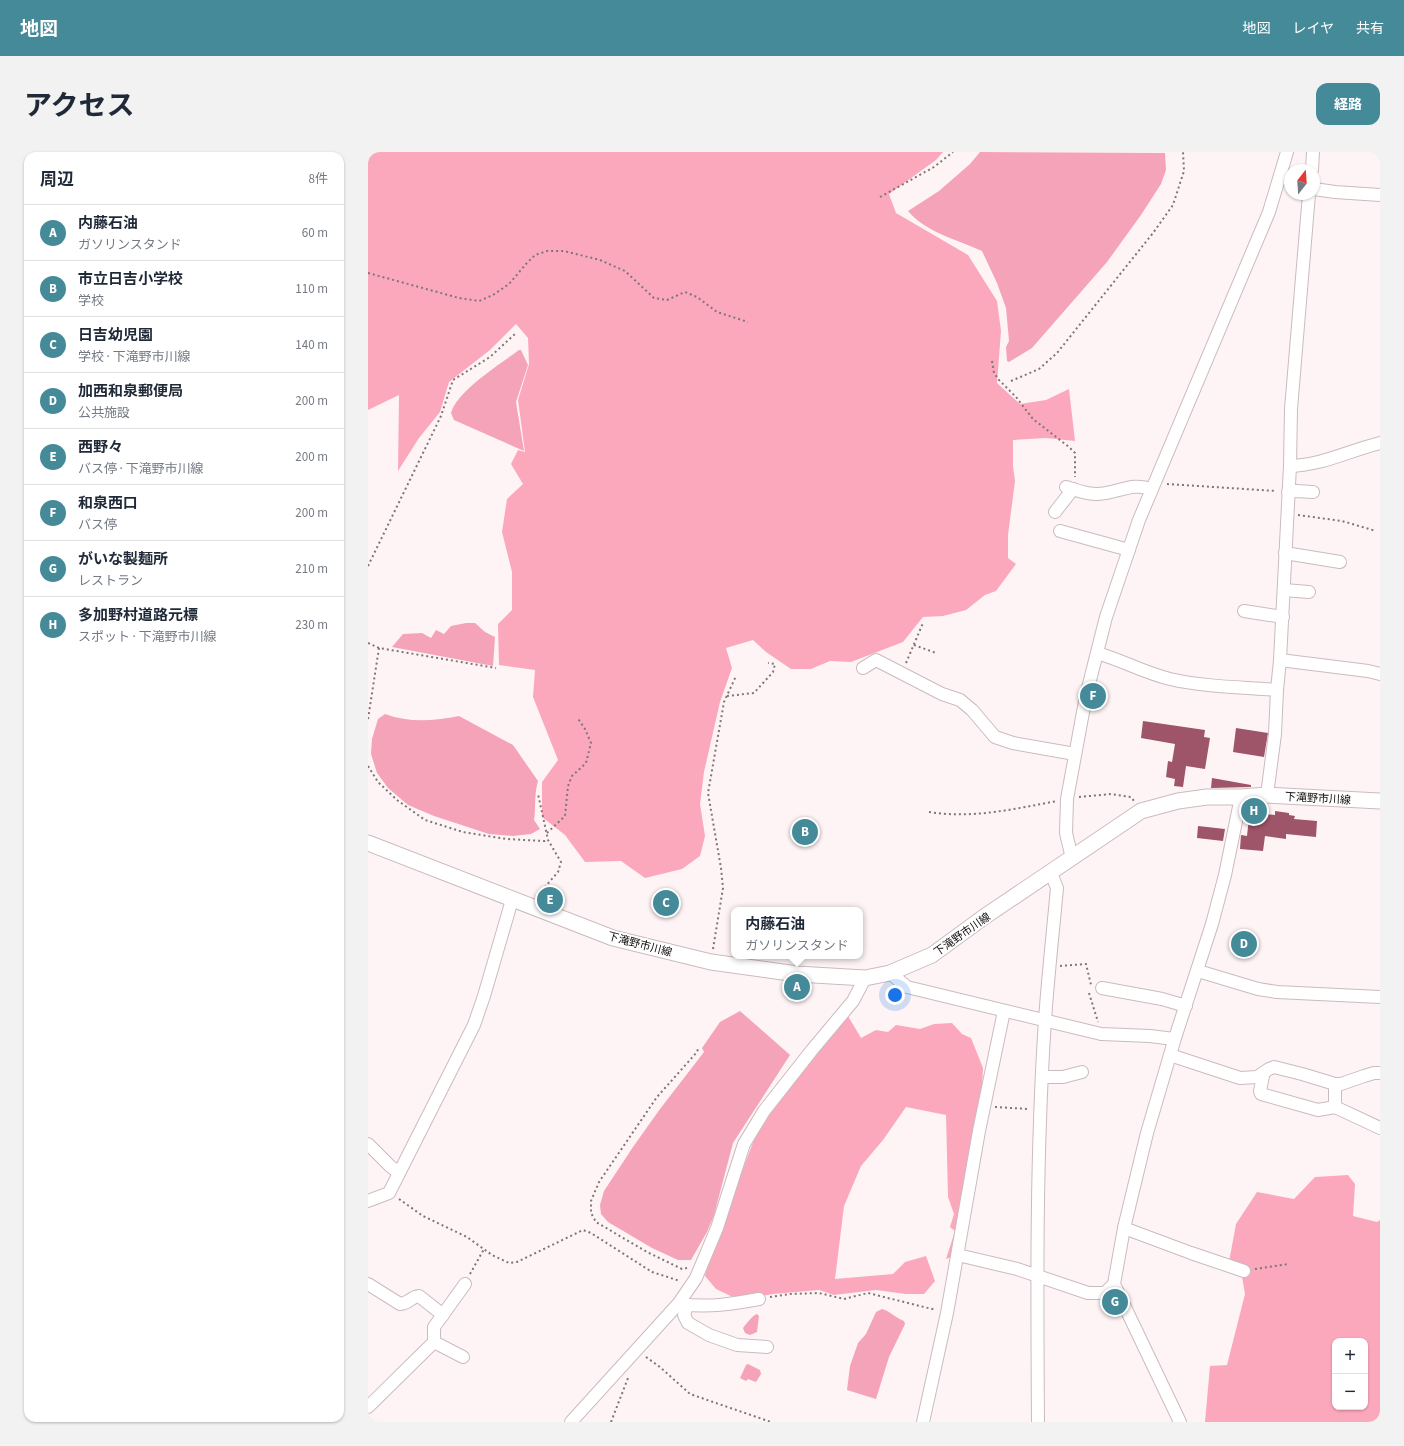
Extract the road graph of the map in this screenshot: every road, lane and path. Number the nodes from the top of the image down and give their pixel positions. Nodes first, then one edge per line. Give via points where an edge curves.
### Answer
1 (953, 152) edge
2 (1184, 152) edge
3 (1287, 152) edge
4 (1313, 152) edge
5 (1312, 164) edge
6 (1320, 190) edge
7 (1380, 195) edge
8 (880, 197) dead end
9 (1308, 200) edge
10 (368, 273) edge
11 (748, 322) dead end
12 (516, 333) dead end
13 (992, 361) dead end
14 (1012, 381) dead end
15 (1380, 443) edge
16 (1290, 466) junction
17 (1153, 486) junction
18 (1070, 488) junction
19 (1288, 492) junction
20 (1313, 492) dead end
21 (1055, 512) dead end
22 (1287, 513) junction
23 (1060, 531) dead end
24 (1376, 531) dead end
25 (1128, 550) junction
26 (1285, 553) junction
27 (1340, 562) dead end
28 (368, 566) edge
29 (1284, 590) junction
30 (1309, 592) dead end
31 (1244, 611) dead end
32 (1283, 617) junction
33 (923, 623) dead end
34 (368, 643) edge
35 (914, 645) junction
36 (379, 648) junction
37 (936, 653) dead end
38 (1097, 653) junction
39 (1280, 660) junction
40 (768, 663) dead end
41 (496, 668) dead end
42 (863, 668) dead end
43 (901, 674) junction
44 (1380, 674) edge
45 (736, 676) dead end
46 (1277, 690) junction
47 (727, 696) junction
48 (577, 717) dead end
49 (368, 719) edge
50 (1075, 754) junction
51 (368, 766) edge
52 (538, 794) dead end
53 (1267, 796) junction
54 (1242, 797) junction
55 (1067, 799) junction
56 (1380, 801) edge
57 (1141, 811) junction
58 (929, 812) dead end
59 (547, 833) junction
60 (548, 840) junction
61 (368, 843) edge
62 (1072, 858) junction
63 (1050, 873) junction
64 (512, 900) junction
65 (532, 906) junction
66 (711, 962) junction
67 (1050, 966) junction
68 (1198, 971) junction
69 (890, 973) junction
70 (865, 978) junction
71 (1096, 987) joint
72 (1089, 993) dead end
73 (1380, 997) edge
74 (1186, 1006) junction
75 (1004, 1011) junction
76 (1045, 1020) junction
77 (1102, 1034) junction
78 (1174, 1039) junction
79 (698, 1049) dead end
80 (1170, 1056) junction
81 (1082, 1072) dead end
82 (1380, 1073) edge
83 (1261, 1075) junction
84 (1042, 1077) junction
85 (1335, 1084) junction
86 (984, 1106) junction
87 (1335, 1107) junction
88 (1041, 1110) junction
89 (1380, 1128) edge
90 (368, 1144) edge
91 (400, 1173) junction
92 (390, 1193) junction
93 (368, 1201) edge
94 (1124, 1228) junction
95 (484, 1249) junction
96 (958, 1255) junction
97 (1289, 1264) dead end
98 (691, 1266) dead end
99 (1244, 1271) joint
100 (1037, 1277) junction
101 (368, 1284) edge
102 (465, 1284) joint
103 (1114, 1284) junction
104 (690, 1287) junction
105 (759, 1299) joint
106 (683, 1304) junction
107 (947, 1313) junction
108 (443, 1315) junction
109 (434, 1342) junction
110 (767, 1347) dead end
111 (637, 1350) junction
112 (464, 1357) dead end
113 (629, 1359) junction
114 (368, 1407) edge
115 (761, 1420) edge
116 (571, 1422) edge
117 (611, 1422) edge
118 (771, 1422) edge
119 (922, 1422) edge
120 (1038, 1422) edge
121 (1180, 1422) edge

1 - 8 path via 934,167
2 - 14 path via 1184,171 1173,205 1153,234 1057,353 1039,369
3 - 17 street via 1269,212
4 - 5 street
6 - 7 street
9 - 16 street via 1291,409
10 - 11 path via 479,301 509,284 535,255 547,251 564,251 600,260 625,271 654,298 666,300 685,292 718,312
12 - 28 path via 490,358 453,380 441,416
13 - 18 path via 994,373 1033,419 1075,453 1076,464
15 - 16 street via 1306,466
16 - 19 street
17 - 18 street via 1137,486 1090,494
17 - 19 path
17 - 25 street
18 - 21 street
19 - 20 street
19 - 22 street
22 - 24 path via 1342,521
22 - 26 street
23 - 25 street
25 - 38 street via 1106,616
26 - 27 street
26 - 29 street
29 - 30 street
29 - 32 street
31 - 32 street
32 - 39 street
33 - 35 path
34 - 36 path
35 - 37 path
35 - 43 path
36 - 41 path
36 - 49 path
38 - 46 street via 1151,674 1186,682
38 - 50 street
39 - 44 street
39 - 46 street
40 - 47 path via 775,664 773,672 754,693
42 - 43 street via 876,660
43 - 50 street via 960,700 995,736 1013,743
45 - 47 path
46 - 53 street via 1275,734
47 - 66 path via 708,793 723,888
48 - 59 path via 591,743 586,763 572,776 568,786 566,816
50 - 55 street
51 - 60 path via 378,782 397,800 425,820 463,832 506,840
52 - 59 path
53 - 54 main road, 下滝野市川線
53 - 56 main road, 下滝野市川線
54 - 57 main road, 下滝野市川線 via 1206,797
54 - 68 street via 1225,874
55 - 57 path via 1111,794 1131,797
55 - 58 path via 989,813 949,815
55 - 62 street via 1066,833
57 - 62 main road, 下滝野市川線
59 - 60 path
60 - 65 path via 561,862 558,872
61 - 64 main road, 下滝野市川線
62 - 63 main road, 下滝野市川線
63 - 67 street via 1057,888
63 - 69 main road, 下滝野市川線 via 932,955
64 - 65 main road, 下滝野市川線
64 - 91 street via 474,1025
65 - 66 main road, 下滝野市川線 via 613,938
66 - 70 main road, 下滝野市川線 via 797,974
67 - 71 path via 1086,964
67 - 76 street
68 - 73 street via 1277,992
68 - 74 street
69 - 70 main road, 下滝野市川線
69 - 75 street via 907,987
70 - 104 street via 853,1001 764,1111 744,1144 716,1228
71 - 74 street
72 - 77 path
74 - 78 street
75 - 76 street
75 - 86 street
76 - 77 street
76 - 84 street
77 - 78 street
78 - 80 street
79 - 98 path via 657,1096 599,1182 591,1201 591,1213 596,1222 682,1269
80 - 83 street via 1240,1078
80 - 94 street via 1147,1132
81 - 84 street via 1063,1077
82 - 85 street
83 - 85 street via 1274,1067
83 - 87 street via 1261,1094 1318,1110
84 - 88 street
85 - 87 street
86 - 88 path
86 - 96 street
87 - 89 street
88 - 100 street
90 - 91 street
91 - 92 street
92 - 93 street
92 - 95 path via 423,1216 467,1237
94 - 99 street
94 - 103 street
95 - 102 path
95 - 104 path via 509,1263 518,1262 582,1230 591,1233 652,1272
96 - 100 street via 1017,1269
96 - 107 street
97 - 99 path
100 - 103 street via 1088,1293 1105,1293
100 - 120 street
101 - 108 street via 400,1304 407,1304 415,1296 419,1296
102 - 108 street
103 - 121 street
104 - 106 street
105 - 106 street via 729,1305
105 - 107 path via 819,1293 844,1299 868,1294
106 - 110 street via 688,1323 709,1335 737,1345
106 - 111 street
107 - 119 street
108 - 109 street via 434,1327
109 - 112 street
109 - 114 street
111 - 113 street
111 - 115 path via 690,1394
113 - 116 street
113 - 117 path via 633,1366
115 - 118 path

